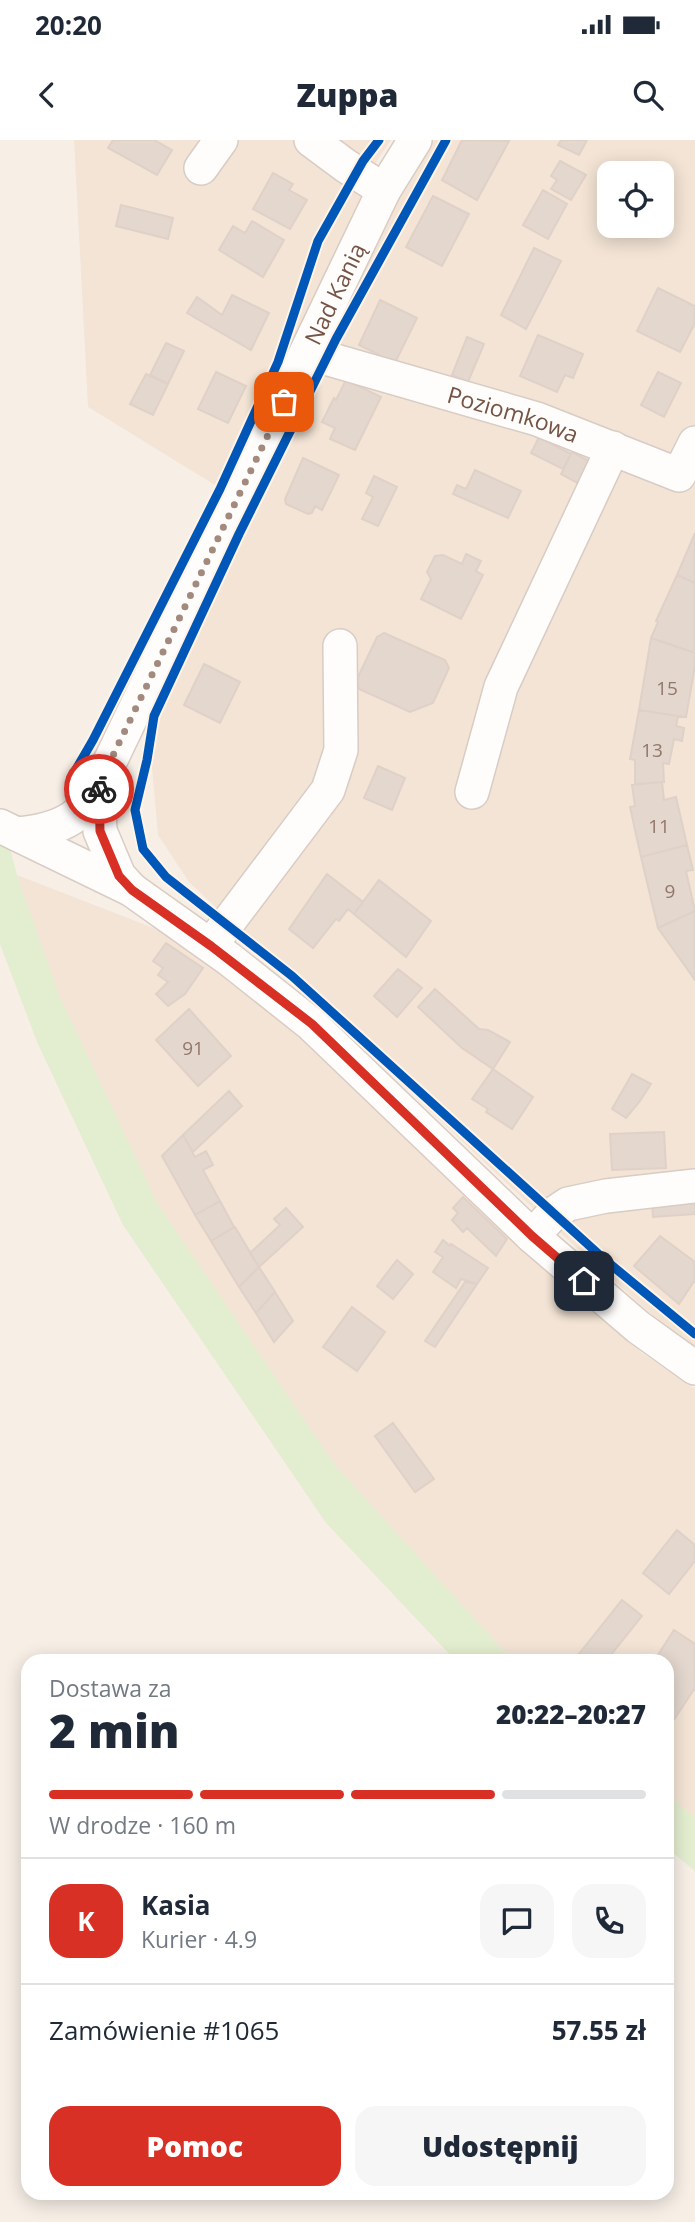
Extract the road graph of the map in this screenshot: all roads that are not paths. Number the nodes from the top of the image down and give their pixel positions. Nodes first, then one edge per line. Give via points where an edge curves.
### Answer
1 (221, 140) edge
2 (311, 140) edge
3 (415, 140) edge
4 (201, 169) dead end
5 (384, 190) junction
6 (307, 353) junction
7 (695, 443) edge
8 (613, 448) junction
9 (340, 646) dead end
10 (98, 791) junction
11 (472, 792) dead end
12 (9, 830) edge
13 (132, 890) junction
14 (211, 946) junction
15 (695, 1186) edge
16 (532, 1236) junction
17 (695, 1368) edge

1 - 4 street
2 - 5 street
3 - 5 street, Nad Kanią
5 - 6 street, Nad Kanią
6 - 8 street, Poziomkowa via 537,419
6 - 10 street, Nad Kanią
7 - 8 street, Poziomkowa via 679,475
8 - 11 street via 501,687
9 - 14 street via 341,750 328,790
10 - 12 street, Nad Kanią via 60,826 41,832
10 - 13 street, Nad Kanią via 100,831 119,876
12 - 13 street
13 - 14 street
14 - 16 street via 312,1024
15 - 16 street via 568,1204
16 - 17 street via 638,1327

